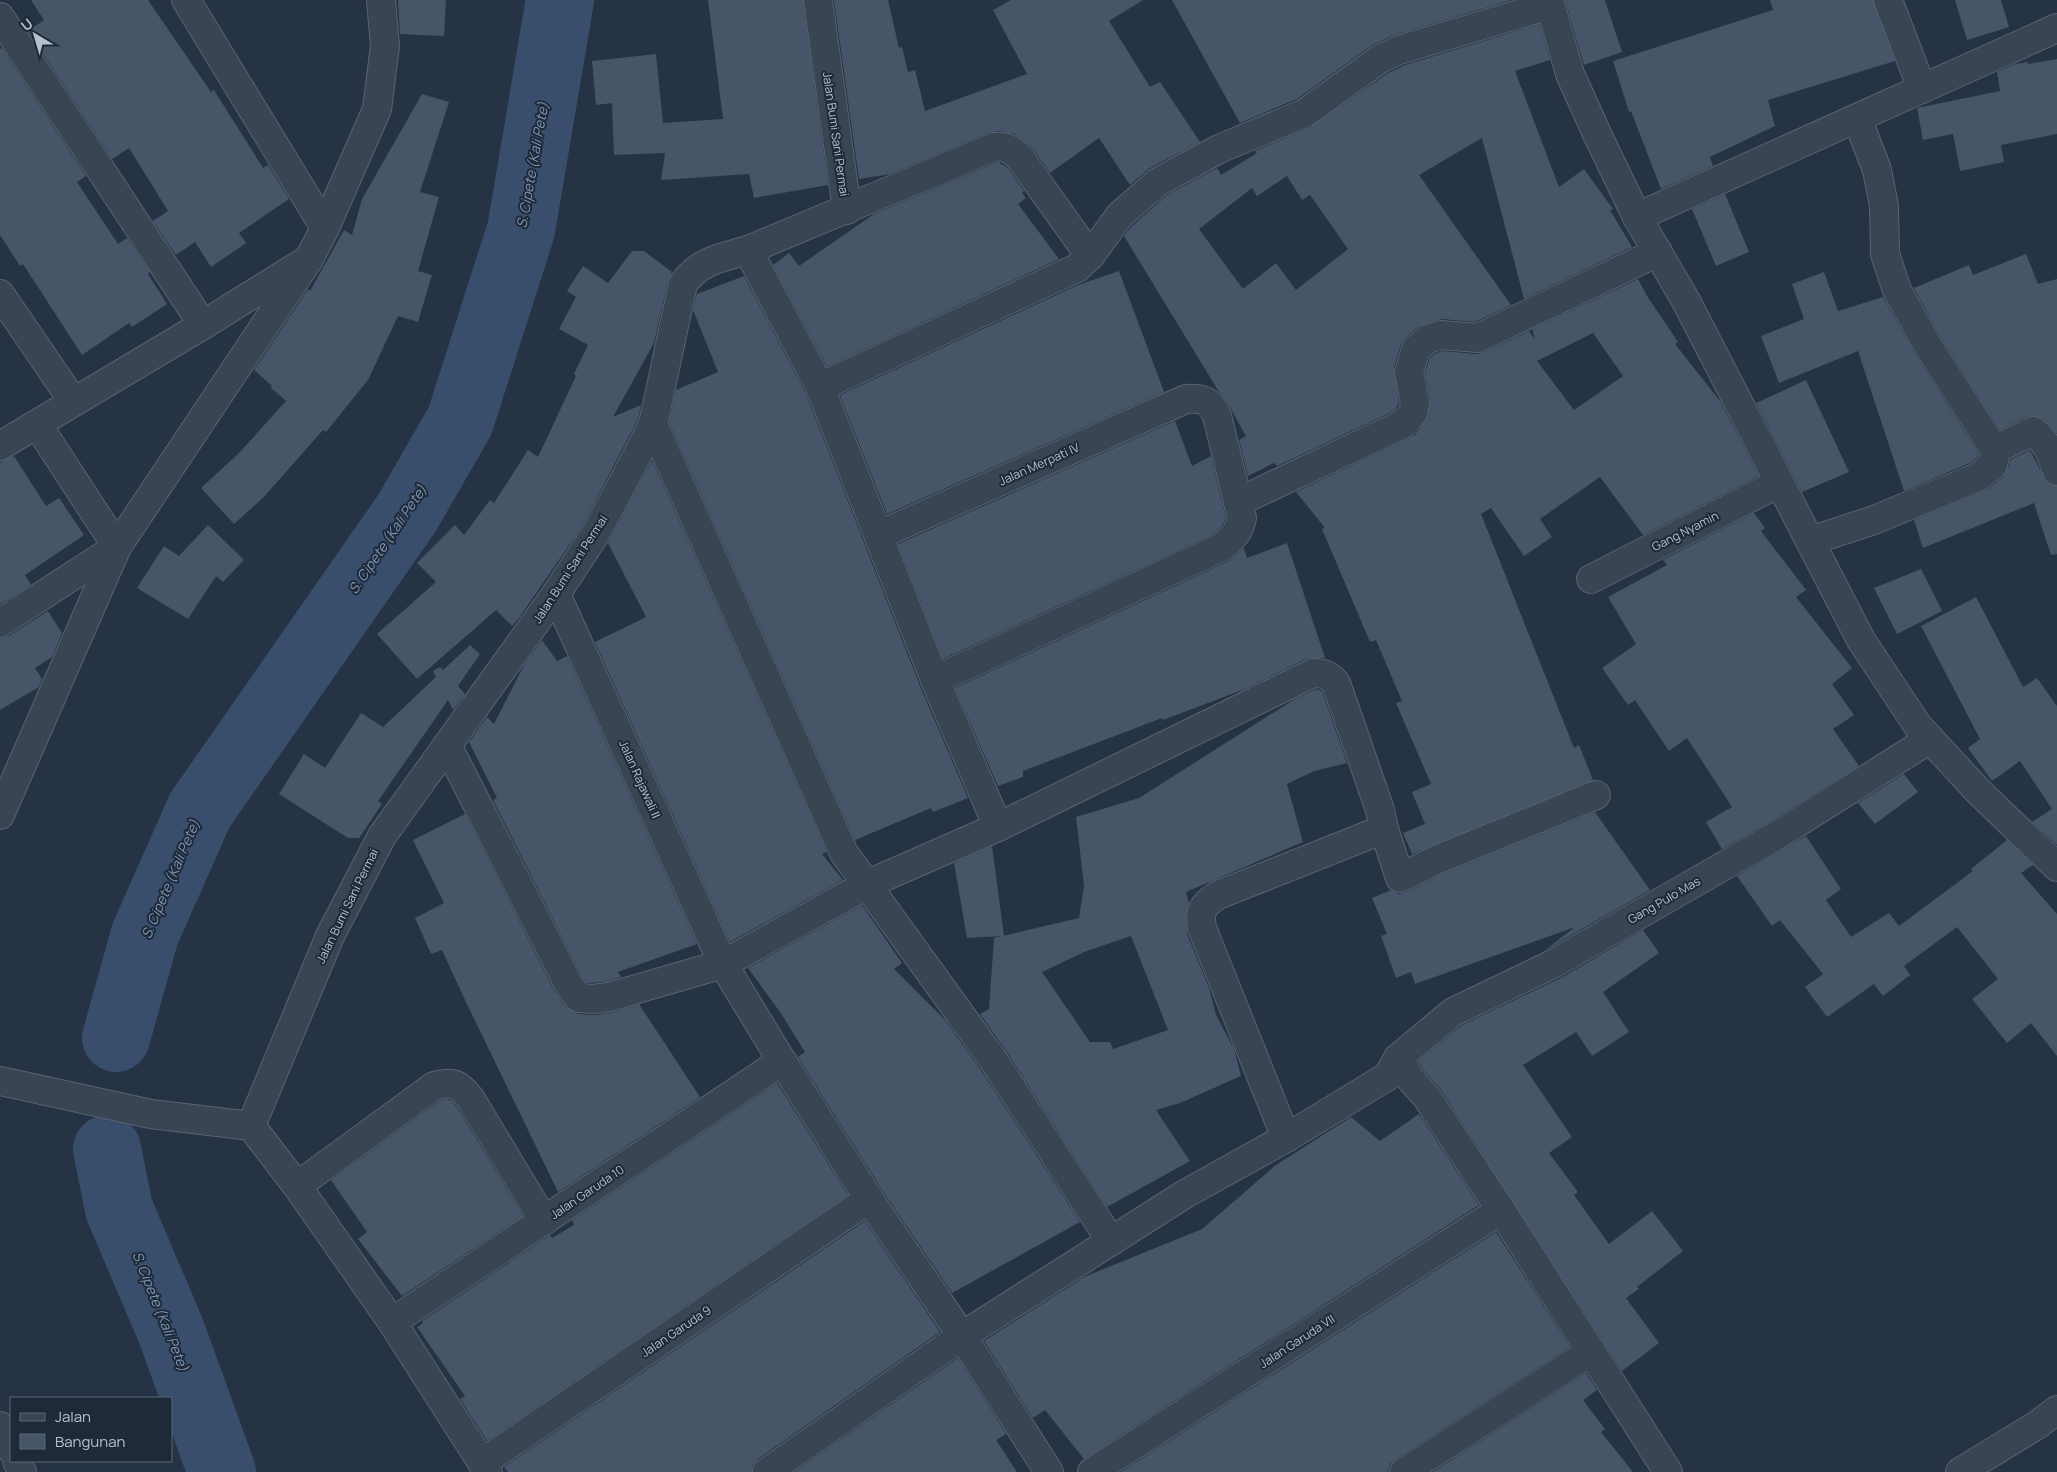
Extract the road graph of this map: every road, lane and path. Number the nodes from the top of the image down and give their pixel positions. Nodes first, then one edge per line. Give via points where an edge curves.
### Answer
1 (186, 0) edge
2 (381, 0) edge
3 (818, 0) edge
4 (1888, 0) edge
5 (1549, 2) edge
6 (0, 17) edge
7 (2057, 28) edge
8 (1922, 89) junction
9 (1857, 118) junction
10 (847, 210) junction
11 (1637, 217) junction
12 (325, 228) junction
13 (748, 250) junction
14 (1658, 252) junction
15 (1090, 256) junction
16 (309, 259) junction
17 (0, 294) edge
18 (203, 325) junction
19 (820, 387) junction
20 (74, 401) junction
21 (37, 424) junction
22 (653, 424) junction
23 (0, 446) edge
24 (1996, 448) junction
25 (2057, 471) edge
26 (1780, 483) junction
27 (1238, 502) junction
28 (878, 534) junction
29 (1810, 541) junction
30 (117, 547) junction
31 (1592, 579) dead end
32 (556, 594) junction
33 (0, 623) edge
34 (935, 680) junction
35 (1930, 739) junction
36 (447, 745) junction
37 (1596, 795) dead end
38 (0, 816) edge
39 (998, 827) junction
40 (1384, 829) junction
41 (2057, 867) edge
42 (868, 884) junction
43 (723, 964) junction
44 (1398, 1058) junction
45 (782, 1061) junction
46 (0, 1081) edge
47 (251, 1126) junction
48 (1286, 1138) junction
49 (297, 1186) junction
50 (869, 1199) junction
51 (1501, 1210) junction
52 (544, 1221) junction
53 (1111, 1241) junction
54 (392, 1322) junction
55 (962, 1336) junction
56 (1592, 1351) junction
57 (2057, 1410) edge
58 (0, 1426) edge
59 (10, 1447) edge
60 (485, 1467) edge
61 (767, 1472) edge
62 (1049, 1472) edge
63 (1092, 1472) edge
64 (1404, 1472) edge
65 (1668, 1472) edge
66 (1960, 1472) edge

1 - 12 street
2 - 12 street via 385,46 377,109
3 - 10 street, Jalan Bumi Sani Permai
4 - 8 street
5 - 11 street via 1570,74
5 - 15 street via 1399,50 1305,113 1218,149 1158,182 1120,215
6 - 18 street
7 - 8 street
8 - 9 street
9 - 11 street
9 - 24 street via 1877,170 1884,206 1885,254 1897,290 1933,354
10 - 13 street, Jalan Bumi Sani Permai
10 - 15 street via 994,147 1005,146 1020,158
11 - 14 street
12 - 16 street
13 - 19 street
13 - 22 street, Jalan Bumi Sani Permai via 706,262 692,272 684,284
14 - 26 street
14 - 27 street via 1478,338 1441,335 1428,339 1416,349 1409,372 1415,403 1413,413 1403,424
15 - 19 street via 1077,268
16 - 18 street
16 - 30 street
17 - 20 street
18 - 20 street
19 - 28 street
20 - 21 street
21 - 23 street
21 - 30 street
22 - 32 street, Jalan Bumi Sani Permai via 596,533
22 - 42 street via 844,853
24 - 25 street via 2033,430 2048,447
24 - 29 street via 1993,465 1978,478 1874,520
26 - 29 street
26 - 31 street, Gang Nyamin
27 - 28 street, Jalan Merpati IV via 1213,407 1201,398 1186,399
27 - 34 street via 1242,518 1240,529 1222,547
28 - 34 street
29 - 35 street via 1861,640
30 - 33 street
30 - 38 street
32 - 36 street, Jalan Bumi Sani Permai
32 - 43 street, Jalan Rajawali II
34 - 39 street
35 - 41 street via 1979,792
35 - 44 street, Gang Pulo Mas via 1781,833 1553,964 1453,1012
36 - 43 street via 569,985 579,998 609,997
36 - 47 street, Jalan Bumi Sani Permai via 382,836 334,927
37 - 40 street via 1436,860 1400,878
39 - 40 street via 1312,673 1323,673 1336,682
39 - 42 street
40 - 48 street via 1218,894 1205,904 1200,916
42 - 43 street
42 - 53 street via 994,1061
43 - 45 street, Jalan Rajawali II
44 - 48 street, Gang Pulo Mas via 1388,1076
44 - 51 street
45 - 50 street, Jalan Rajawali II
45 - 52 street, Jalan Garuda 10
46 - 47 street via 151,1114
47 - 49 street
48 - 53 street, Gang Pulo Mas via 1185,1194
49 - 52 street via 434,1086 447,1082 460,1085 470,1098
49 - 54 street
50 - 55 street, Jalan Rajawali II
50 - 60 street, Jalan Garuda 9
51 - 56 street
51 - 63 street, Jalan Garuda VII
52 - 54 street, Jalan Garuda 10
53 - 55 street, Gang Pulo Mas
54 - 60 street
55 - 61 street, Gang Pulo Mas
55 - 62 street, Jalan Rajawali II
56 - 64 street
56 - 65 street
57 - 66 street
58 - 59 street

